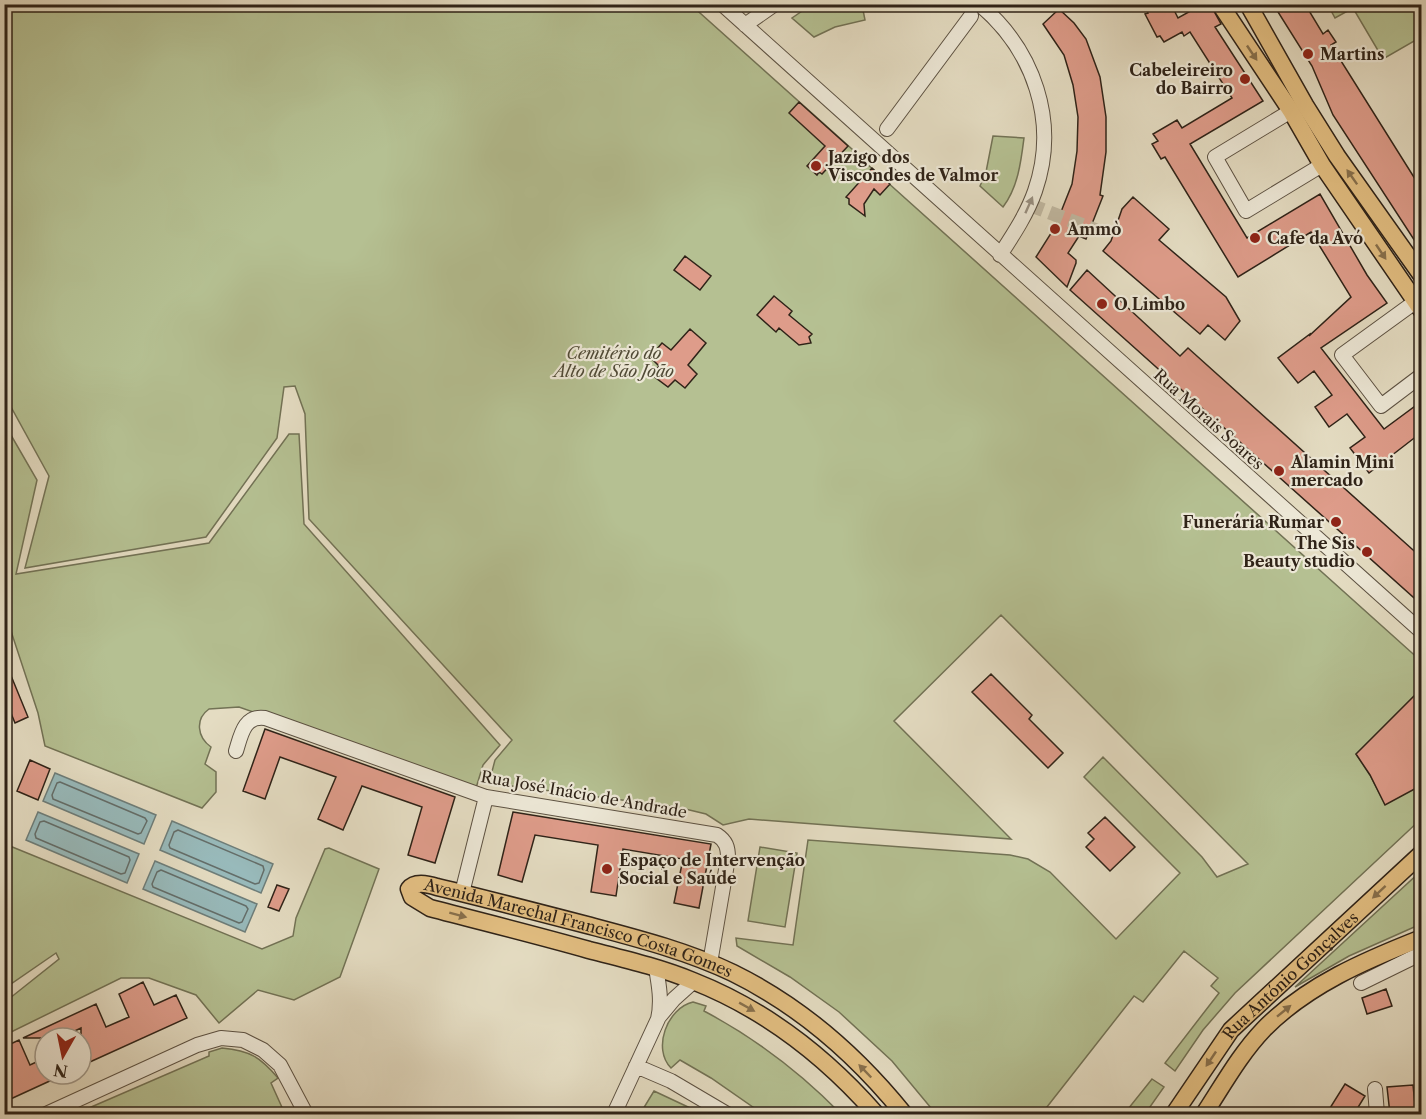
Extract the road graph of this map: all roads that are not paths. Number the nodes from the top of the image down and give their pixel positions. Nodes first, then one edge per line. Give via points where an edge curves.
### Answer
1 (722, 4) edge
2 (775, 4) edge
3 (1220, 4) edge
4 (1248, 4) edge
5 (975, 10) edge
6 (746, 26) junction
7 (1298, 108) junction
8 (886, 129) dead end
9 (1337, 156) junction
10 (1322, 165) junction
11 (1000, 255) junction
12 (1422, 276) edge
13 (1419, 303) edge
14 (1422, 375) edge
15 (1422, 632) edge
16 (236, 751) dead end
17 (486, 796) junction
18 (1422, 853) edge
19 (462, 893) junction
20 (1422, 938) edge
21 (1422, 955) edge
22 (710, 963) junction
23 (656, 968) junction
24 (694, 981) junction
25 (1361, 982) dead end
26 (658, 1019) junction
27 (636, 1066) junction
28 (1375, 1089) dead end
29 (46, 1114) edge
30 (306, 1114) edge
31 (614, 1114) edge
32 (727, 1114) edge
33 (876, 1114) edge
34 (904, 1114) edge
35 (1174, 1114) edge
36 (1204, 1114) edge
37 (1377, 1114) edge

1 - 6 street, Rua Morais Soares
2 - 6 street
3 -> 7 main road
4 - 7 main road
5 - 8 street
11 -> 5 street via 1035,191 1042,163 1044,119 1023,54 1005,29
6 - 11 street, Rua Morais Soares
7 - 9 main road
7 - 10 main road
7 - 10 street via 1215,157 1246,211
9 - 10 main road
12 -> 9 main road
10 -> 13 main road
11 - 15 street, Rua Morais Soares
13 - 14 street via 1342,355 1381,406
16 - 17 street, Rua José Inácio de Andrade via 249,721 265,718
17 - 19 street
17 - 22 street, Rua José Inácio de Andrade via 709,833 725,840 728,858
18 -> 35 main road, Rua António Gonçalves via 1231,1030
19 - 22 main road, Avenida Marechal Francisco Costa Gomes via 635,938
19 -> 23 main road, Avenida Marechal Francisco Costa Gomes via 422,884 409,889 412,897 430,908
36 -> 20 main road, Rua António Gonçalves via 1243,1053 1287,1008 1332,979
21 - 25 street
34 -> 22 main road, Avenida Marechal Francisco Costa Gomes via 852,1057 818,1028 759,988
23 - 24 main road, Avenida Marechal Francisco Costa Gomes
23 - 26 street via 660,992
24 - 26 street
24 -> 33 main road, Avenida Marechal Francisco Costa Gomes via 748,1008 795,1039
26 - 27 street
27 - 31 street
27 - 32 street
28 - 37 street
29 - 30 street via 197,1044 221,1038 243,1040 280,1065

